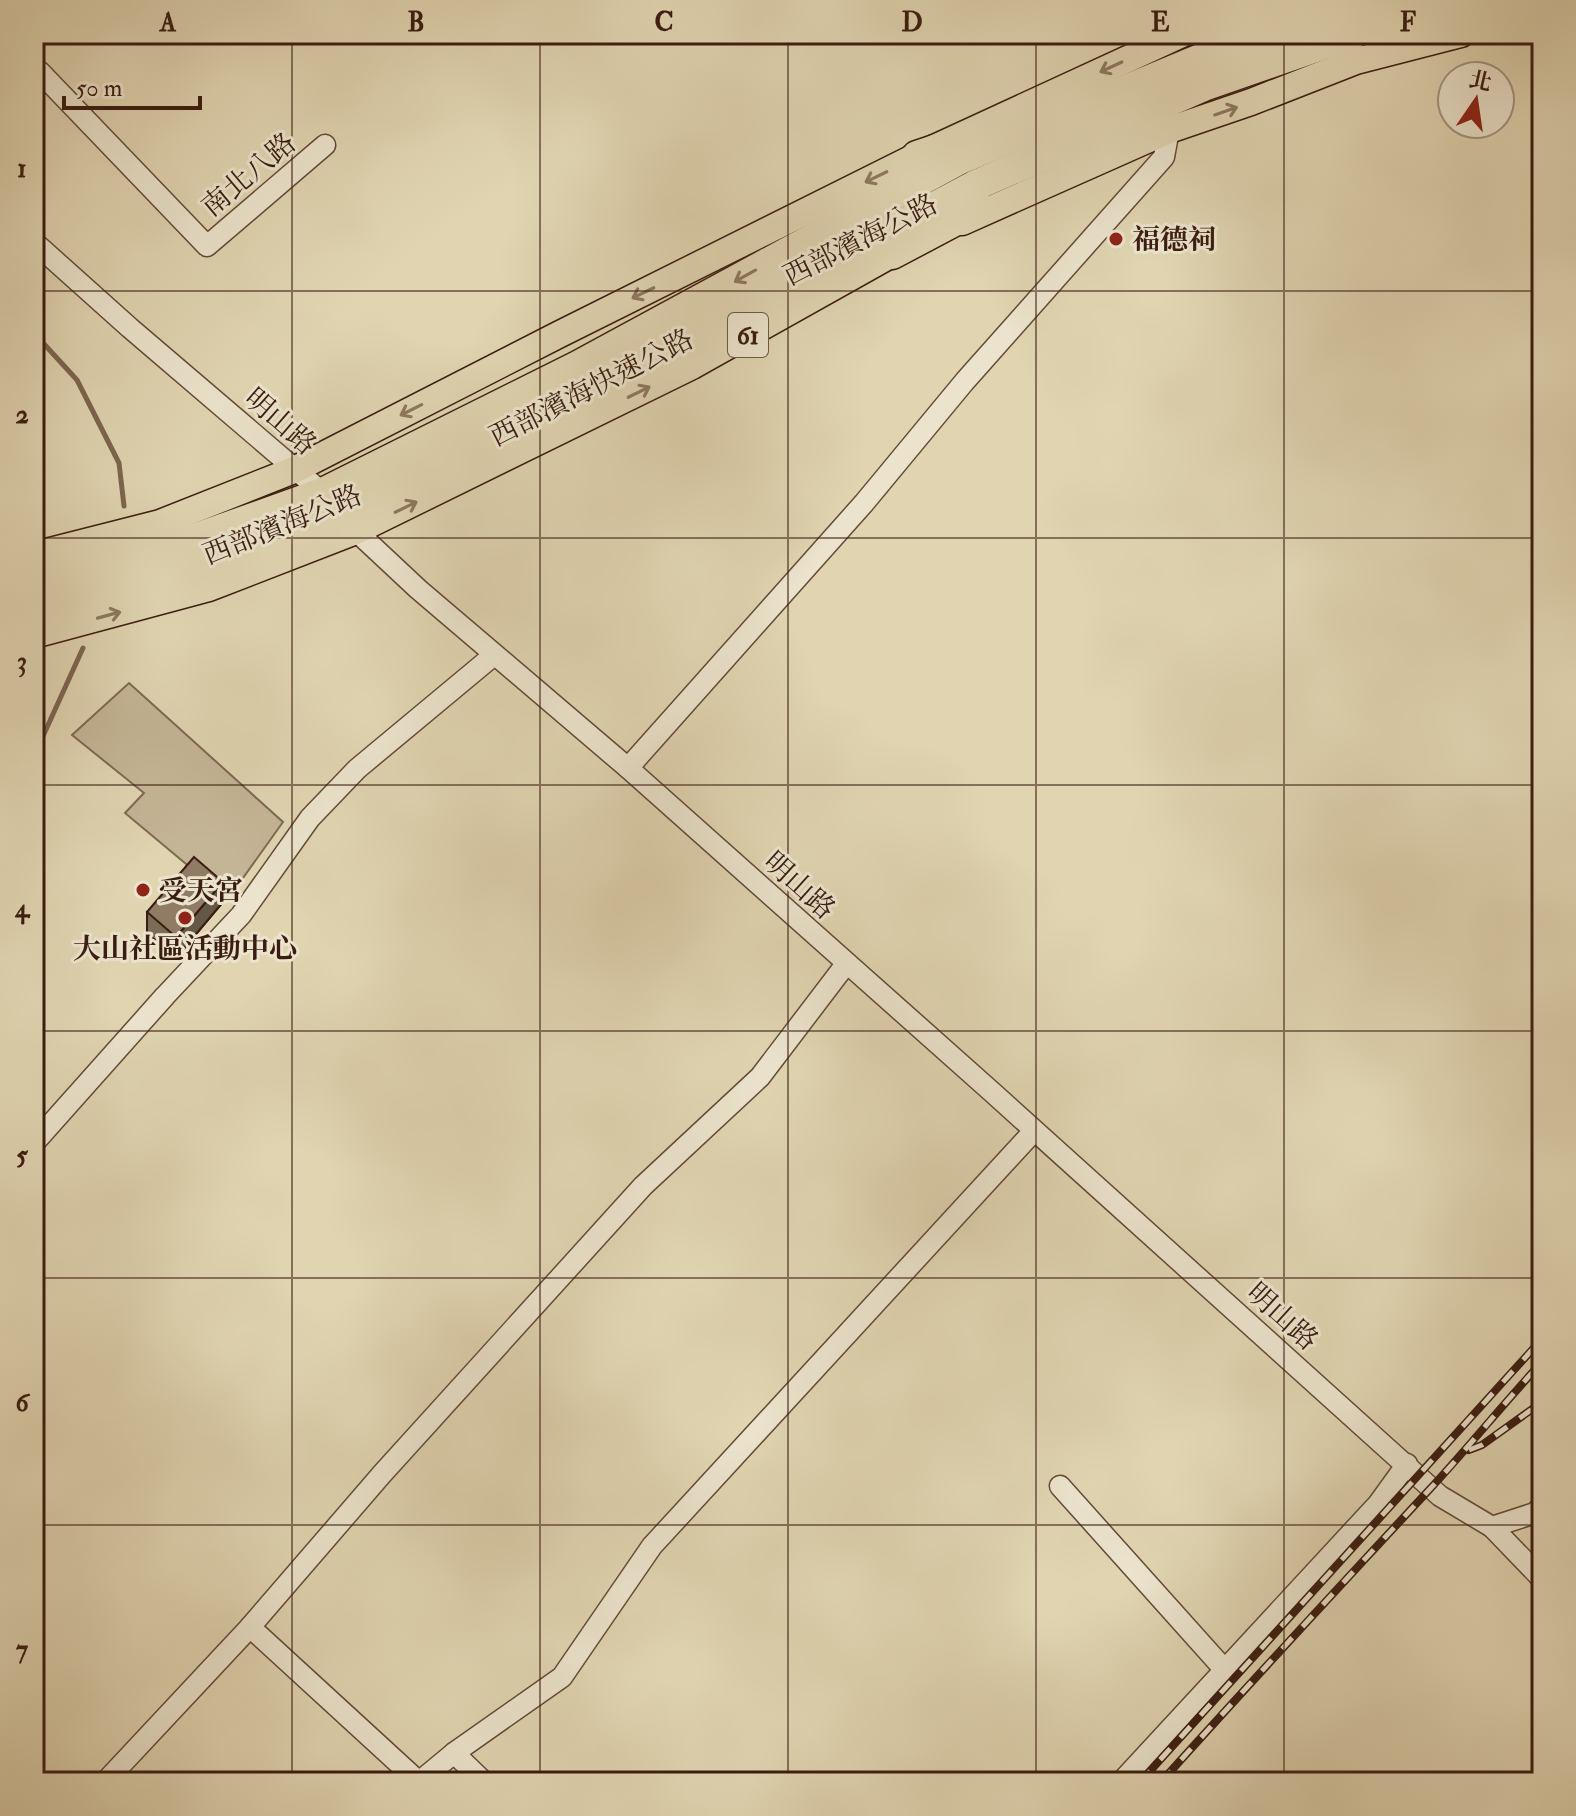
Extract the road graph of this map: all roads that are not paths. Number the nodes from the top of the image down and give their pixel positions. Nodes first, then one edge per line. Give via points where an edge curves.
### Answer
1 (1182, 34) edge
2 (1273, 34) edge
3 (1353, 34) edge
4 (1461, 34) edge
5 (1206, 71) junction
6 (40, 72) dead end
7 (1169, 130) junction
8 (325, 145) dead end
9 (917, 156) junction
10 (34, 242) edge
11 (892, 254) junction
12 (294, 470) junction
13 (339, 512) junction
14 (34, 555) edge
15 (34, 582) edge
16 (34, 608) edge
17 (34, 635) edge
18 (494, 655) junction
19 (628, 768) junction
20 (846, 964) junction
21 (1033, 1132) junction
22 (34, 1143) edge
23 (1407, 1464) junction
24 (1060, 1486) dead end
25 (1542, 1506) edge
26 (1492, 1527) junction
27 (1542, 1579) edge
28 (250, 1627) junction
29 (1224, 1669) junction
30 (454, 1753) junction
31 (105, 1782) edge
32 (419, 1782) edge
33 (484, 1782) edge
34 (1121, 1782) edge

1 -> 9 main road, 西部濱海公路
2 - 5 highway, 西部濱海快速公路 / 61
3 - 5 highway, 西部濱海快速公路 / 61
7 -> 4 main road, 西部濱海公路 / 61 via 1356,61
5 - 9 highway
5 - 11 highway
5 - 13 highway, 西部濱海快速公路 / 61 via 976,185 581,395
6 - 8 street, 南北八路 via 207,246
7 - 11 main road, 西部濱海公路 / 61
7 - 19 street via 1164,157
9 -> 12 main road, 西部濱海公路
10 - 12 street, 明山路
13 -> 11 main road, 西部濱海公路 / 61 via 692,366
12 - 13 street, 明山路
12 - 14 main road, 西部濱海公路 via 160,523
13 - 15 highway, 西部濱海快速公路 / 61 via 197,538
13 - 16 highway, 西部濱海快速公路 / 61 via 211,560
17 -> 13 main road, 西部濱海公路 / 61 via 209,588
13 - 18 street, 明山路
18 - 19 street, 明山路
18 - 22 street via 357,769 310,818 241,915
19 - 20 street, 明山路
20 - 21 street, 明山路
20 - 28 street via 760,1077 643,1186
21 - 23 street, 明山路
21 - 30 street via 652,1546 562,1677
23 - 26 street, 明山路 via 1440,1496
23 - 29 street via 1378,1504
24 - 29 street
25 - 26 street
26 - 27 street, 明山路
28 - 31 street
28 - 32 street
29 - 34 street
30 - 32 street
30 - 33 street

